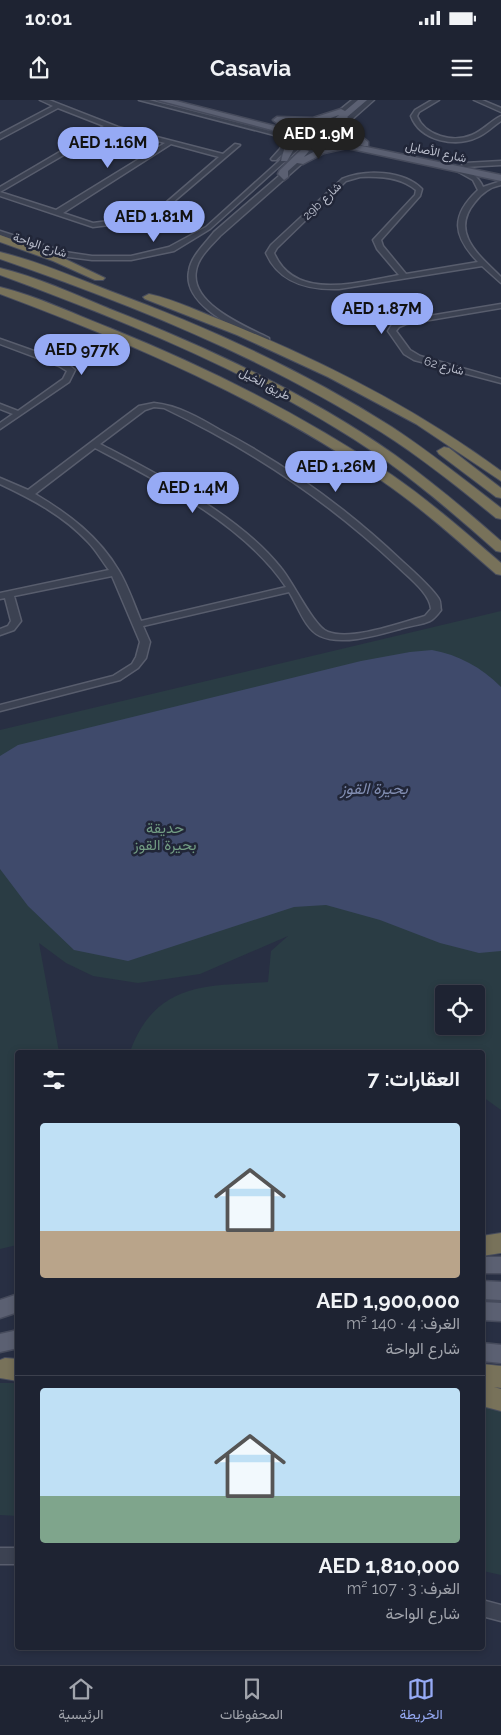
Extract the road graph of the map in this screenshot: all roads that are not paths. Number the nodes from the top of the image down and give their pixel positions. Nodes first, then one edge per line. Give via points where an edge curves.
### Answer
1 (43, 100) edge
2 (142, 100) edge
3 (162, 100) edge
4 (183, 100) edge
5 (356, 100) edge
6 (362, 100) edge
7 (371, 100) edge
8 (436, 100) edge
9 (477, 100) edge
10 (57, 106) junction
11 (501, 110) edge
12 (341, 112) junction
13 (501, 118) edge
14 (347, 120) junction
15 (273, 123) junction
16 (108, 126) junction
17 (321, 136) junction
18 (0, 137) edge
19 (170, 143) junction
20 (237, 145) dead end
21 (362, 146) junction
22 (225, 156) junction
23 (284, 159) junction
24 (300, 162) junction
25 (501, 163) edge
26 (462, 168) junction
27 (272, 170) junction
28 (501, 172) edge
29 (284, 177) junction
30 (501, 178) edge
31 (501, 183) edge
32 (0, 190) edge
33 (481, 190) junction
34 (0, 194) edge
35 (57, 213) junction
36 (0, 233) edge
37 (0, 238) edge
38 (0, 244) edge
39 (0, 255) edge
40 (484, 263) junction
41 (0, 271) edge
42 (403, 275) junction
43 (99, 278) junction
44 (501, 281) edge
45 (0, 283) edge
46 (0, 290) edge
47 (0, 296) edge
48 (501, 306) edge
49 (64, 314) junction
50 (0, 341) edge
51 (310, 365) junction
52 (287, 372) junction
53 (247, 375) junction
54 (501, 381) edge
55 (0, 406) edge
56 (19, 414) junction
57 (0, 428) edge
58 (93, 444) junction
59 (501, 478) edge
60 (0, 481) edge
61 (29, 494) junction
62 (501, 494) edge
63 (501, 514) edge
64 (501, 548) edge
65 (501, 571) edge
66 (114, 572) junction
67 (291, 589) junction
68 (3, 594) edge
69 (139, 624) junction
70 (0, 632) edge
71 (0, 708) edge
72 (501, 1243) edge
73 (485, 1246) edge
74 (485, 1265) edge
75 (501, 1265) edge
76 (485, 1290) edge
77 (501, 1291) edge
78 (15, 1304) edge
79 (0, 1309) edge
80 (485, 1311) edge
81 (501, 1312) edge
82 (0, 1315) edge
83 (15, 1315) edge
84 (15, 1340) edge
85 (0, 1343) edge
86 (485, 1352) edge
87 (501, 1354) edge
88 (485, 1375) edge
89 (501, 1377) edge
90 (485, 1396) edge
91 (501, 1400) edge
92 (0, 1556) edge
93 (15, 1556) edge
94 (485, 1609) edge
95 (501, 1613) edge

1 - 10 street
2 - 27 street via 276,134 285,144 272,161
3 - 15 main road, شارع الأصايل
4 - 15 main road, شارع الأصايل
5 - 12 street, شارع الواحة
6 - 17 main road
7 - 14 street, شارع الواحة
8 - 13 street via 414,116 419,126 436,136 450,139 470,137
9 - 11 street
10 - 16 street
10 - 18 street
12 - 15 main road via 314,121
12 - 17 street, شارع الواحة
14 - 17 street, شارع الواحة
14 - 21 main road via 348,131
15 - 17 main road, شارع الأصايل
15 - 23 main road via 289,139 291,148
16 - 19 street
16 - 32 street
17 - 21 main road, شارع الأصايل
17 - 23 street, شارع الواحة
17 - 24 street, شارع الواحة
17 - 29 main road via 284,170
19 - 22 street
19 - 35 street
20 - 22 street
21 - 24 main road via 322,151
21 - 26 main road, شارع الأصايل
22 - 35 street via 150,217 97,225
23 - 27 street, شارع الواحة
24 - 29 street, شارع الواحة
25 - 26 street
26 - 28 main road, شارع الأصايل
26 - 30 main road, شارع الأصايل
26 - 33 street via 476,179
27 - 36 street, شارع الواحة via 202,232 179,246 156,254 115,259 78,257
29 - 51 street, شارع الواحة via 201,250 194,263 192,278 199,298 219,314
31 - 33 street
33 - 40 street via 463,211 459,226 466,242
34 - 35 street
37 - 43 highway via 57,258
38 - 43 highway
39 - 52 highway, طريق الخيل via 153,310
40 - 42 street, 29b شارع
40 - 44 street
41 - 53 highway, طريق الخيل via 127,318
42 - 42 street, 29b شارع via 339,287 317,286 285,276 270,253 344,180 355,175 377,175 408,182 419,189 418,195 377,240
43 - 51 highway via 199,315
45 - 53 highway
46 - 49 highway
47 - 49 highway
48 - 54 street, شارع 62 via 405,322 396,325 392,331 407,352 417,358
49 - 65 highway via 197,369 264,401 317,432 405,492
50 - 56 street via 71,370 66,380
51 - 59 highway via 417,419
52 - 62 highway via 330,386 398,420
52 - 63 highway, طريق الخيل via 386,428
53 - 64 highway, طريق الخيل via 389,456 441,494
55 - 56 street
56 - 57 street
58 - 61 street
58 - 67 street via 205,508 260,551
58 - 67 street via 142,408 160,405 171,408 252,452 328,502 389,553 437,605 428,618 337,638 319,632
60 - 61 street
61 - 66 street via 78,526 98,547
66 - 68 street
66 - 69 street
67 - 69 street
68 - 70 street via 16,621 11,628
69 - 71 street via 145,650 127,672 104,682
72 - 73 highway
74 - 75 main road
76 - 77 main road
78 - 79 main road
80 - 81 main road
82 - 83 main road
84 - 85 main road
86 - 87 main road
88 - 89 highway
90 - 91 highway
92 - 93 street
94 - 95 street

